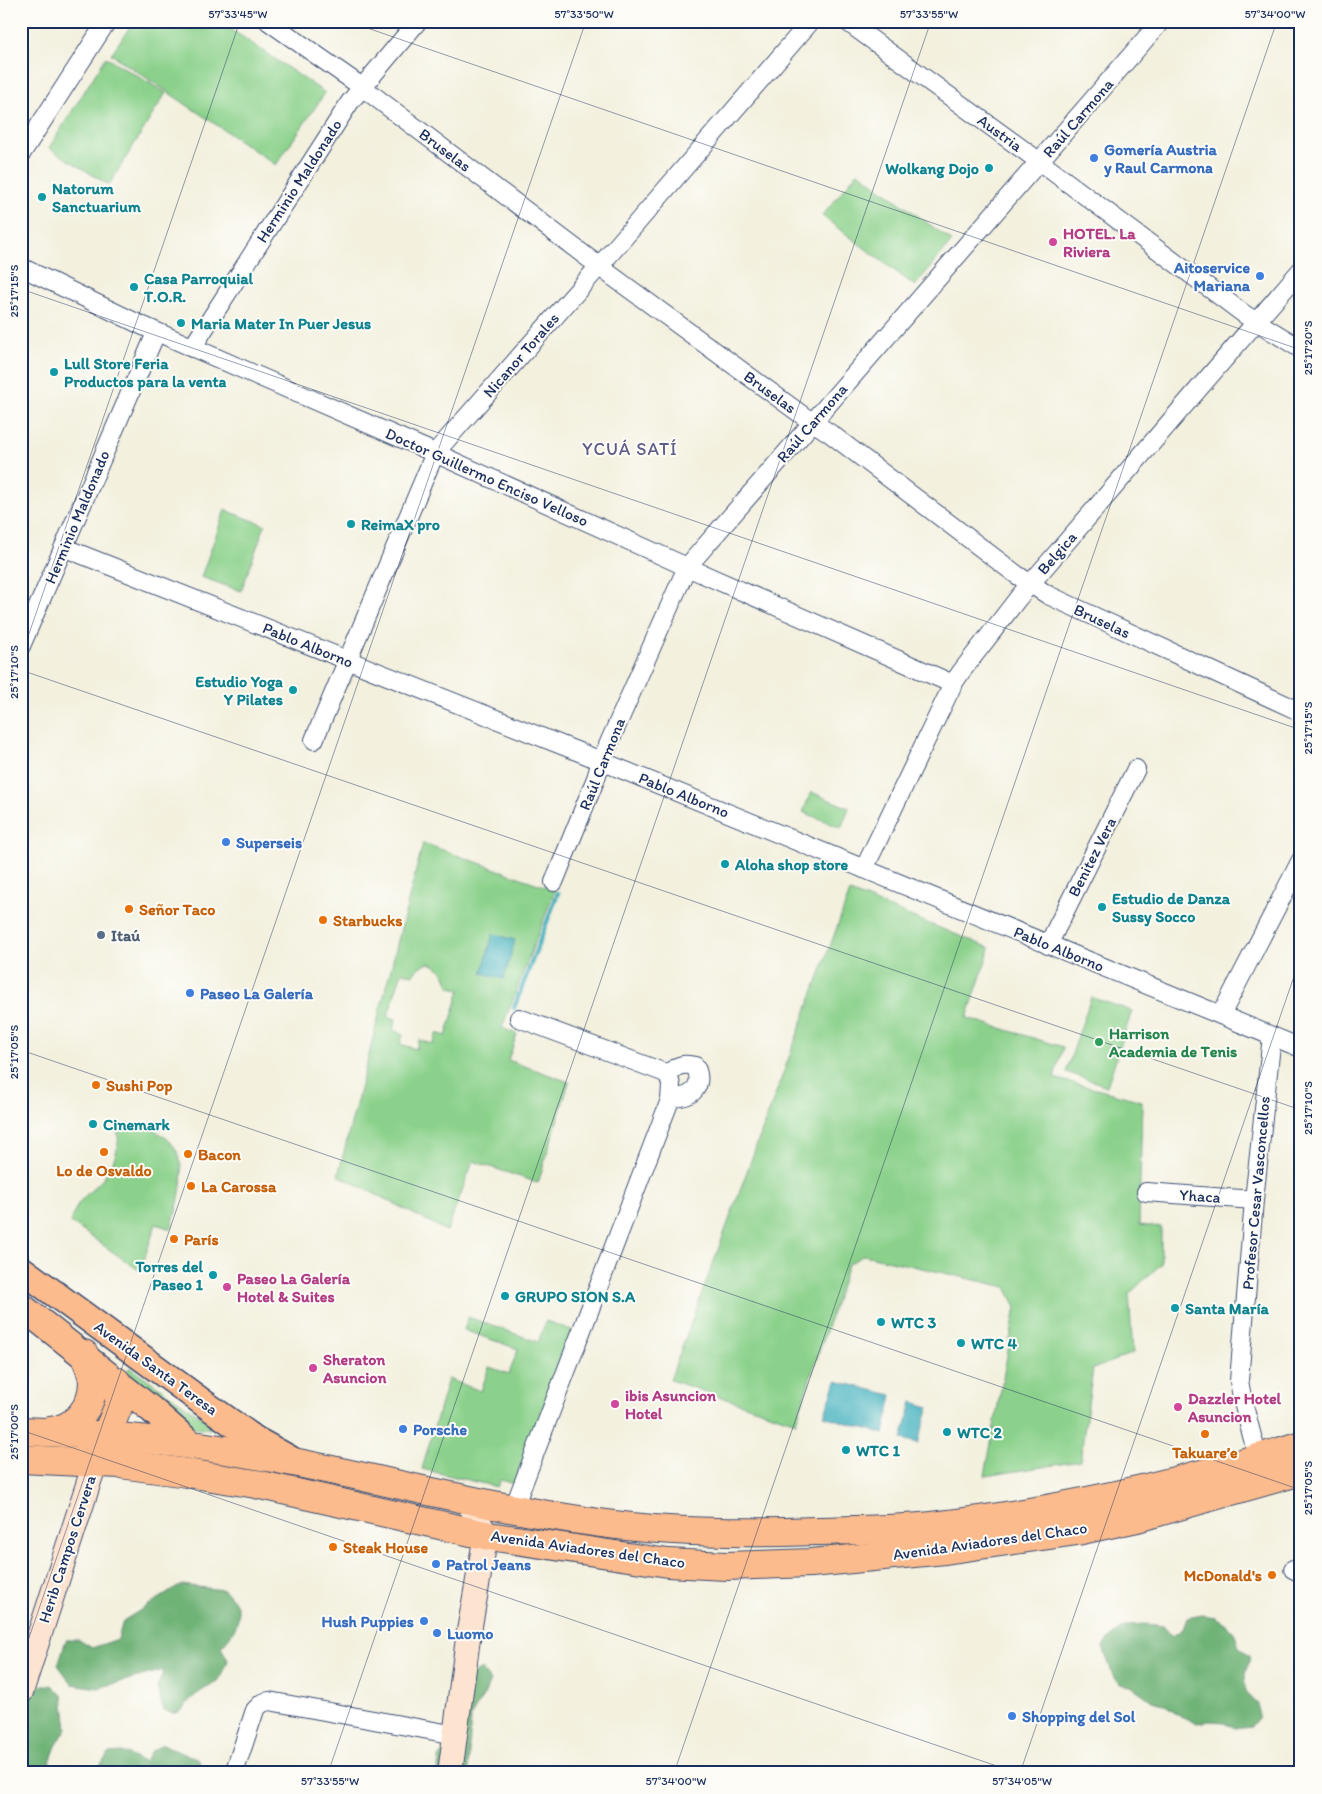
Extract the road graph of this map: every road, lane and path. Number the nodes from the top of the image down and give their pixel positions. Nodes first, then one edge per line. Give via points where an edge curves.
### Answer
1 (107, 21) edge
2 (268, 21) edge
3 (418, 21) edge
4 (811, 21) edge
5 (846, 21) edge
6 (1161, 21) edge
7 (362, 87) junction
8 (21, 154) edge
9 (1040, 162) junction
10 (599, 266) junction
11 (21, 267) edge
12 (1301, 270) edge
13 (1256, 322) junction
14 (156, 333) junction
15 (192, 348) junction
16 (1301, 349) edge
17 (813, 422) junction
18 (436, 453) junction
19 (65, 548) junction
20 (687, 567) junction
21 (1031, 584) junction
22 (21, 646) edge
23 (348, 661) junction
24 (953, 684) junction
25 (1301, 712) edge
26 (314, 740) dead end
27 (601, 761) junction
28 (1136, 769) dead end
29 (1301, 860) edge
30 (864, 869) junction
31 (554, 882) dead end
32 (1048, 945) junction
33 (1221, 1015) junction
34 (519, 1018) dead end
35 (1272, 1036) junction
36 (1301, 1048) edge
37 (668, 1074) junction
38 (671, 1098) junction
39 (1146, 1192) dead end
40 (1254, 1200) junction
41 (21, 1269) edge
42 (21, 1306) edge
43 (84, 1354) junction
44 (116, 1381) junction
45 (31, 1432) edge
46 (106, 1436) junction
47 (191, 1444) junction
48 (1301, 1446) edge
49 (21, 1459) edge
50 (1258, 1459) junction
51 (295, 1462) junction
52 (95, 1463) junction
53 (1301, 1471) edge
54 (256, 1484) junction
55 (468, 1500) junction
56 (513, 1510) junction
57 (835, 1531) junction
58 (484, 1546) junction
59 (697, 1563) junction
60 (23, 1678) edge
61 (456, 1735) junction
62 (234, 1773) edge
63 (450, 1773) edge

1 - 8 street
2 - 7 street, Bruselas
3 - 7 street, Herminio Maldonado
4 - 10 street, Nicanor Torales
5 - 9 street, Austria
6 - 9 street, Raúl Carmona
7 - 10 street, Bruselas
7 - 15 street, Herminio Maldonado
9 - 13 street, Austria
9 - 17 street, Raúl Carmona
10 - 17 street, Bruselas
10 - 18 street, Nicanor Torales
11 - 14 street, Doctor Guillermo Enciso Velloso
12 - 13 street, Belgica
13 - 16 street, Austria
13 - 21 street, Belgica
14 - 15 street, Doctor Guillermo Enciso Velloso
14 - 19 street, Herminio Maldonado
15 - 18 street, Doctor Guillermo Enciso Velloso
17 - 20 street, Raúl Carmona
17 - 21 street, Bruselas
18 - 20 street, Doctor Guillermo Enciso Velloso
18 - 23 street, Nicanor Torales
19 - 22 street, Herminio Maldonado
19 - 23 street, Pablo Alborno
20 - 24 street, Doctor Guillermo Enciso Velloso
20 - 27 street, Raúl Carmona
21 - 24 street, Belgica
21 - 25 street, Bruselas via 1048,596
23 - 26 street, Nicanor Torales
23 - 27 street, Pablo Alborno
24 - 30 street, Belgica
27 - 30 street, Pablo Alborno
27 - 31 street, Raúl Carmona
28 - 32 street, Benitez Vera
29 - 33 street
30 - 32 street, Pablo Alborno
32 - 33 street, Pablo Alborno
33 - 35 street, Pablo Alborno
34 - 37 street
35 - 36 street, Pablo Alborno
35 - 40 street, Profesor Cesar Vasconcellos
37 - 38 street
37 - 38 street via 684,1063 695,1066 700,1075 692,1093
38 - 56 street
39 - 40 street, Yhaca
40 - 50 street, Profesor Cesar Vasconcellos via 1240,1381
41 - 51 main road, Avenida Santa Teresa via 256,1440
42 - 43 main road, Avenida Santa Teresa
43 - 44 main road, Avenida Santa Teresa
43 - 45 highway via 93,1381 78,1420 60,1430
44 - 46 highway via 119,1405
44 - 47 main road, Avenida Santa Teresa
45 - 46 highway, Avenida Aviadores del Chaco
46 - 47 highway, Avenida Aviadores del Chaco
46 - 52 highway
47 - 51 highway, Avenida Aviadores del Chaco
47 - 54 highway
48 - 50 highway, Avenida Aviadores del Chaco
49 - 52 highway, Avenida Aviadores del Chaco
50 - 53 highway, Avenida Aviadores del Chaco
50 - 57 highway, Avenida Aviadores del Chaco via 1136,1492 1056,1507 932,1526
50 - 59 highway, Avenida Aviadores del Chaco via 1138,1518 1077,1531 945,1550 811,1563 726,1566
51 - 55 highway, Avenida Aviadores del Chaco
52 - 54 highway, Avenida Aviadores del Chaco via 187,1472
52 - 60 street, Herib Campos Cervera
54 - 58 highway, Avenida Aviadores del Chaco
55 - 56 highway, Avenida Aviadores del Chaco
55 - 58 street
56 - 57 highway, Avenida Aviadores del Chaco via 687,1532
57 - 59 highway via 802,1545 733,1546
58 - 59 highway, Avenida Aviadores del Chaco
58 - 61 street
61 - 62 street via 269,1701 255,1710
61 - 63 street

